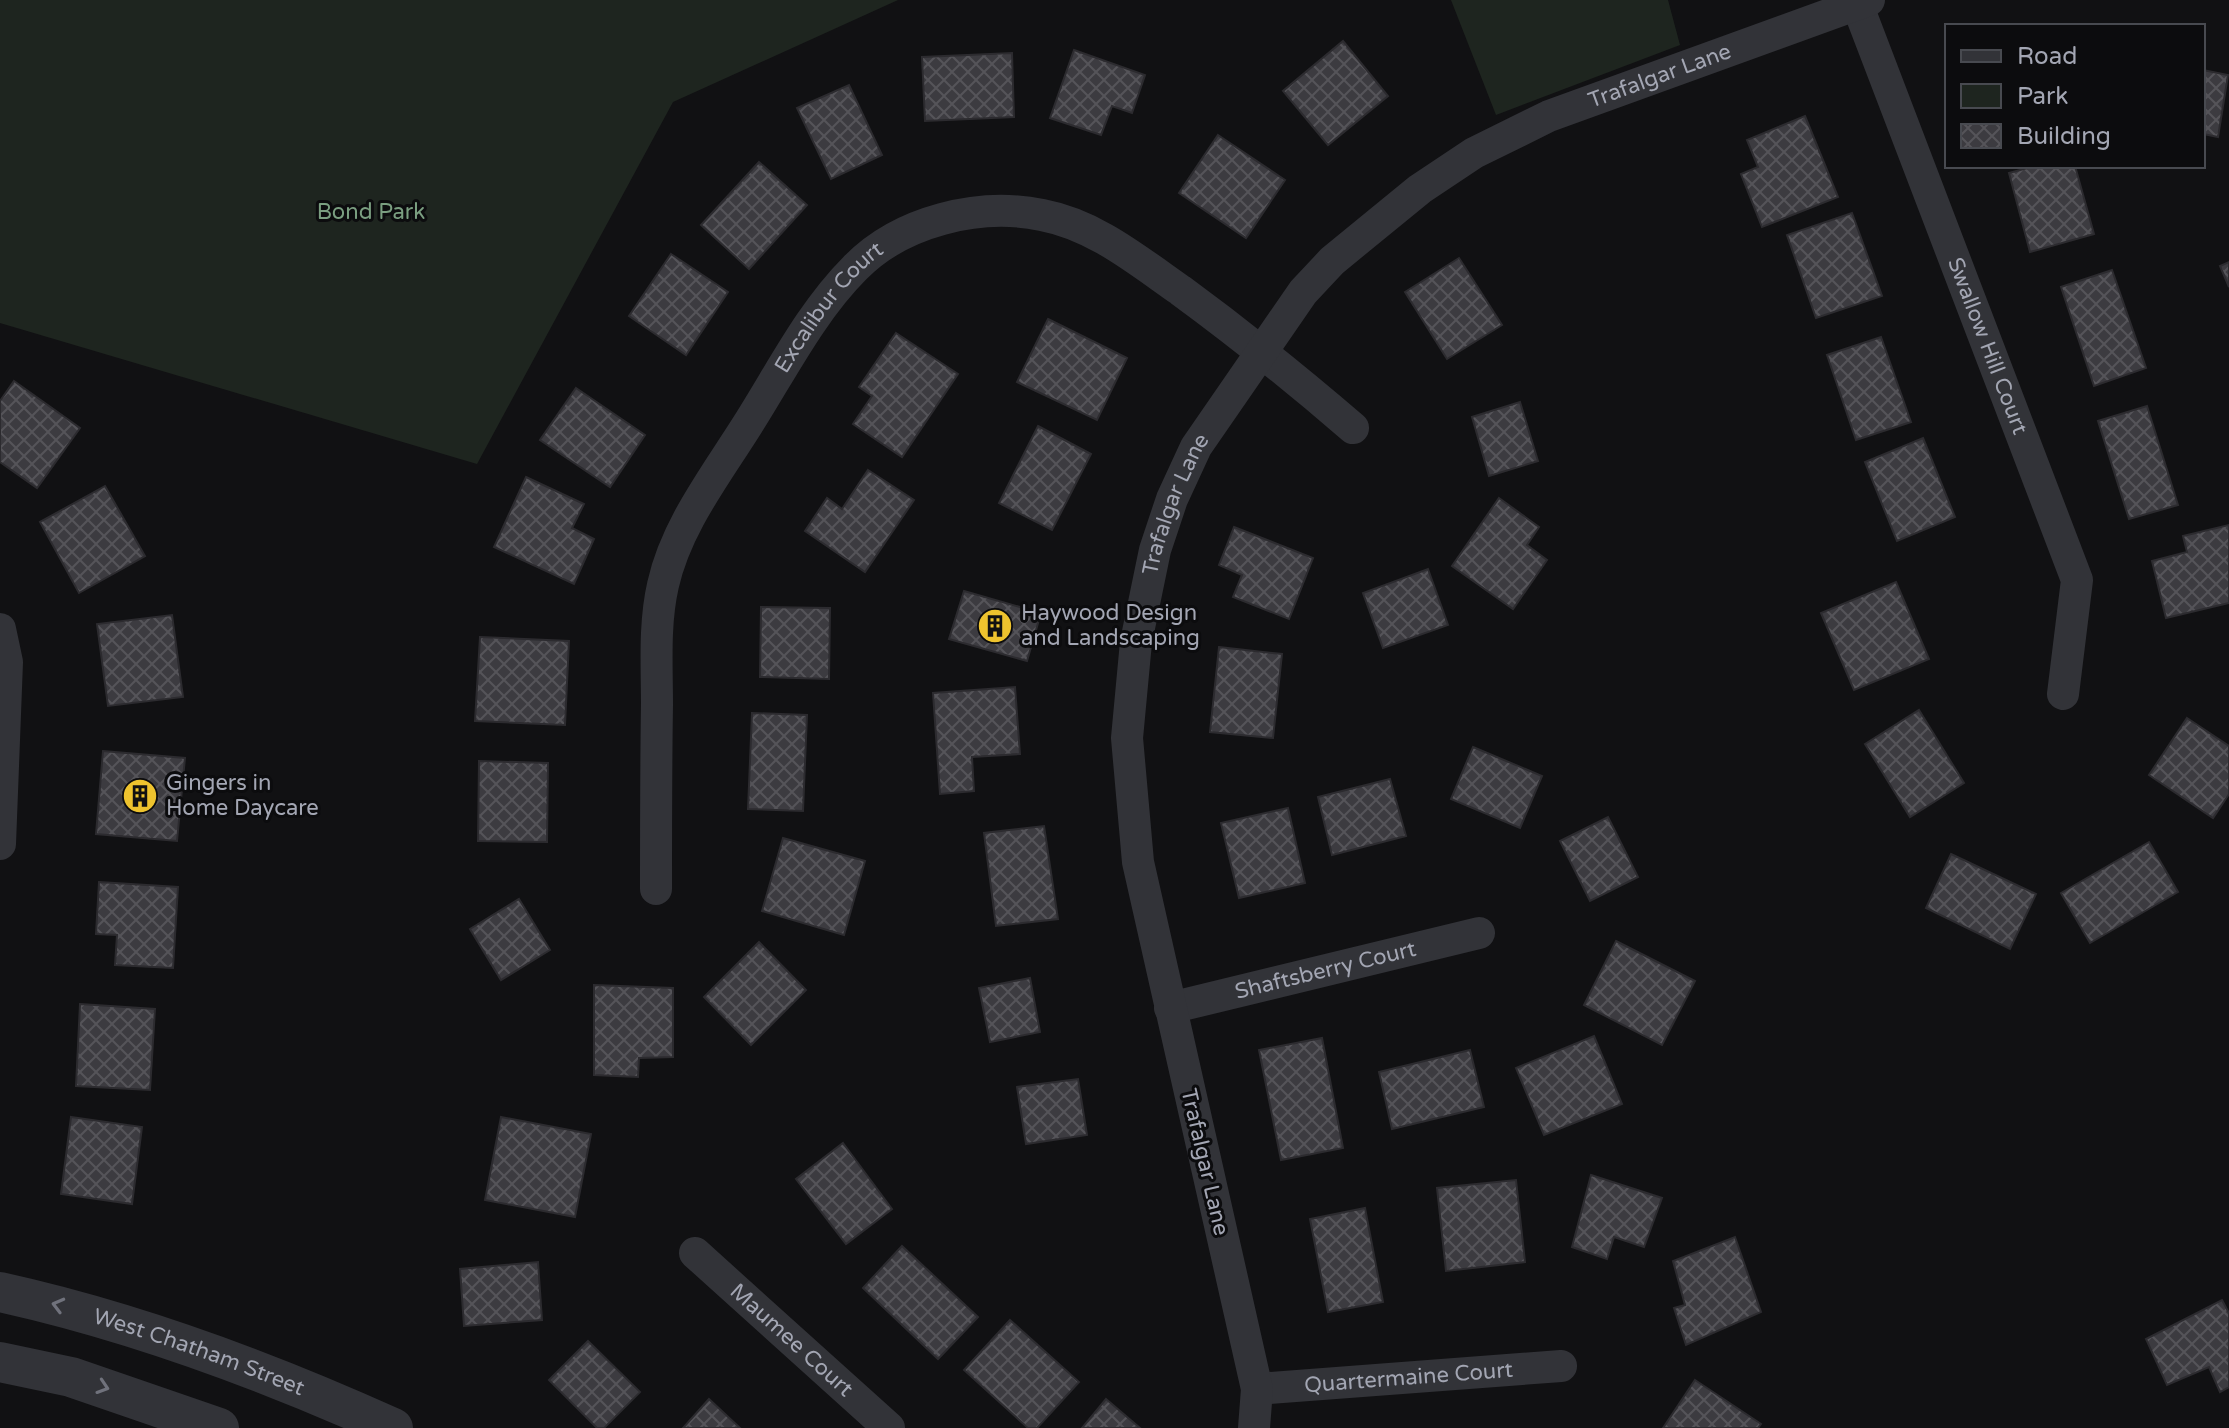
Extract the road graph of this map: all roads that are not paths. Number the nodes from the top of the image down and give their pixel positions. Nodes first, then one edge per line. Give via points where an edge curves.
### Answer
1 (1863, 2) edge
2 (1261, 349) junction
3 (1353, 428) dead end
4 (0, 629) edge
5 (2063, 694) dead end
6 (0, 844) edge
7 (656, 889) dead end
8 (1479, 933) dead end
9 (1170, 1008) junction
10 (695, 1253) dead end
11 (0, 1292) edge
12 (0, 1362) edge
13 (1561, 1366) dead end
14 (1257, 1389) junction
15 (219, 1428) edge
16 (393, 1428) edge
17 (889, 1428) edge
18 (1254, 1428) edge

1 - 2 street, Trafalgar Lane via 1549,116 1474,153 1420,189 1332,261
1 - 5 street, Swallow Hill Court via 2077,580
2 - 3 street, Excalibur Court
2 - 7 street, Excalibur Court via 1115,243 1044,215 967,213 926,224 856,266 827,300 675,546 657,629
2 - 9 street, Trafalgar Lane via 1196,447 1172,499 1155,550 1136,642 1127,738 1138,862
4 - 6 street via 7,662
8 - 9 street, Shaftsberry Court
9 - 14 street, Trafalgar Lane
10 - 17 street, Maumee Court
16 -> 11 street, West Chatham Street via 146,1331
12 -> 15 street via 71,1377
13 - 14 street, Quartermaine Court
14 - 18 street, Trafalgar Lane

